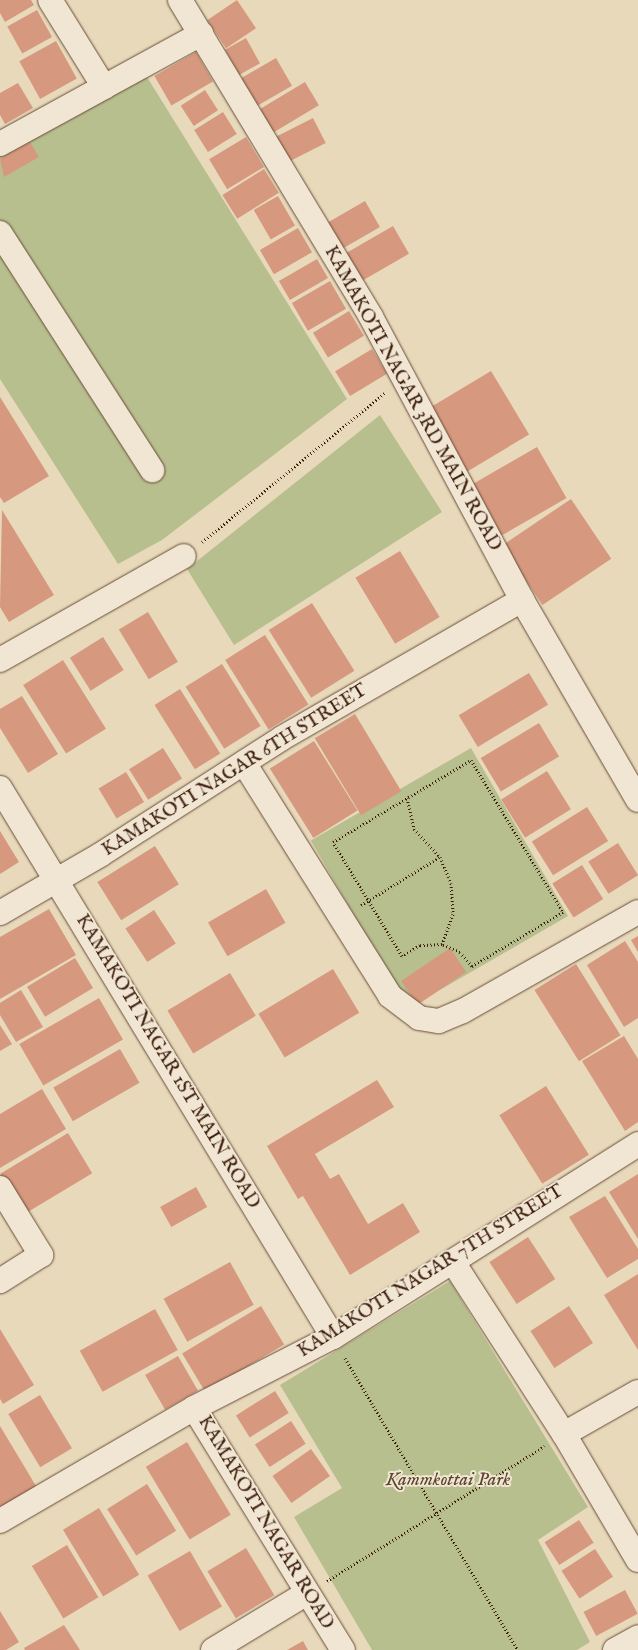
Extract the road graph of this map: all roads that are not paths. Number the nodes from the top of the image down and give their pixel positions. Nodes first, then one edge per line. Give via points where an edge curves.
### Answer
1 (50, 0) edge
2 (180, 0) edge
3 (201, 34) junction
4 (104, 87) junction
5 (0, 144) edge
6 (0, 233) edge
7 (152, 470) dead end
8 (184, 556) road end
9 (522, 600) junction
10 (0, 660) edge
11 (244, 763) junction
12 (0, 788) edge
13 (638, 800) edge
14 (56, 879) junction
15 (638, 912) edge
16 (0, 913) edge
17 (638, 1144) edge
18 (0, 1188) edge
19 (453, 1262) junction
20 (0, 1281) edge
21 (333, 1337) junction
22 (638, 1392) edge
23 (194, 1408) junction
24 (564, 1434) junction
25 (0, 1521) edge
26 (638, 1560) edge
27 (308, 1593) junction
28 (638, 1637) edge
29 (212, 1650) edge
30 (342, 1650) edge
31 (616, 1650) edge

1 - 4 street
2 - 3 street, KAMAKOTI NAGAR 3RD MAIN ROAD
3 - 4 street
3 - 9 street, KAMAKOTI NAGAR 3RD MAIN ROAD via 371,317
4 - 5 street
6 - 7 street
8 - 10 street
9 - 11 street, KAMAKOTI NAGAR 6TH STREET
9 - 13 street, KAMAKOTI NAGAR 3RD MAIN ROAD
11 - 14 street, KAMAKOTI NAGAR 6TH STREET via 100,855
11 - 15 street via 390,996 419,1018 439,1021
12 - 14 street, KAMAKOTI NAGAR 1ST MAIN ROAD
14 - 16 street, KAMAKOTI NAGAR 6TH STREET
14 - 21 street, KAMAKOTI NAGAR 1ST MAIN ROAD
17 - 19 street, KAMAKOTI NAGAR 7TH STREET
18 - 20 street via 41,1255
19 - 21 street, KAMAKOTI NAGAR 7TH STREET
19 - 24 street
21 - 23 street, KAMAKOTI NAGAR 7TH STREET
22 - 24 street
23 - 25 street, KAMAKOTI NAGAR ROAD
23 - 27 street, KAMAKOTI NAGAR ROAD
24 - 26 street
27 - 29 street
27 - 30 street, KAMAKOTI NAGAR ROAD
28 - 31 street

